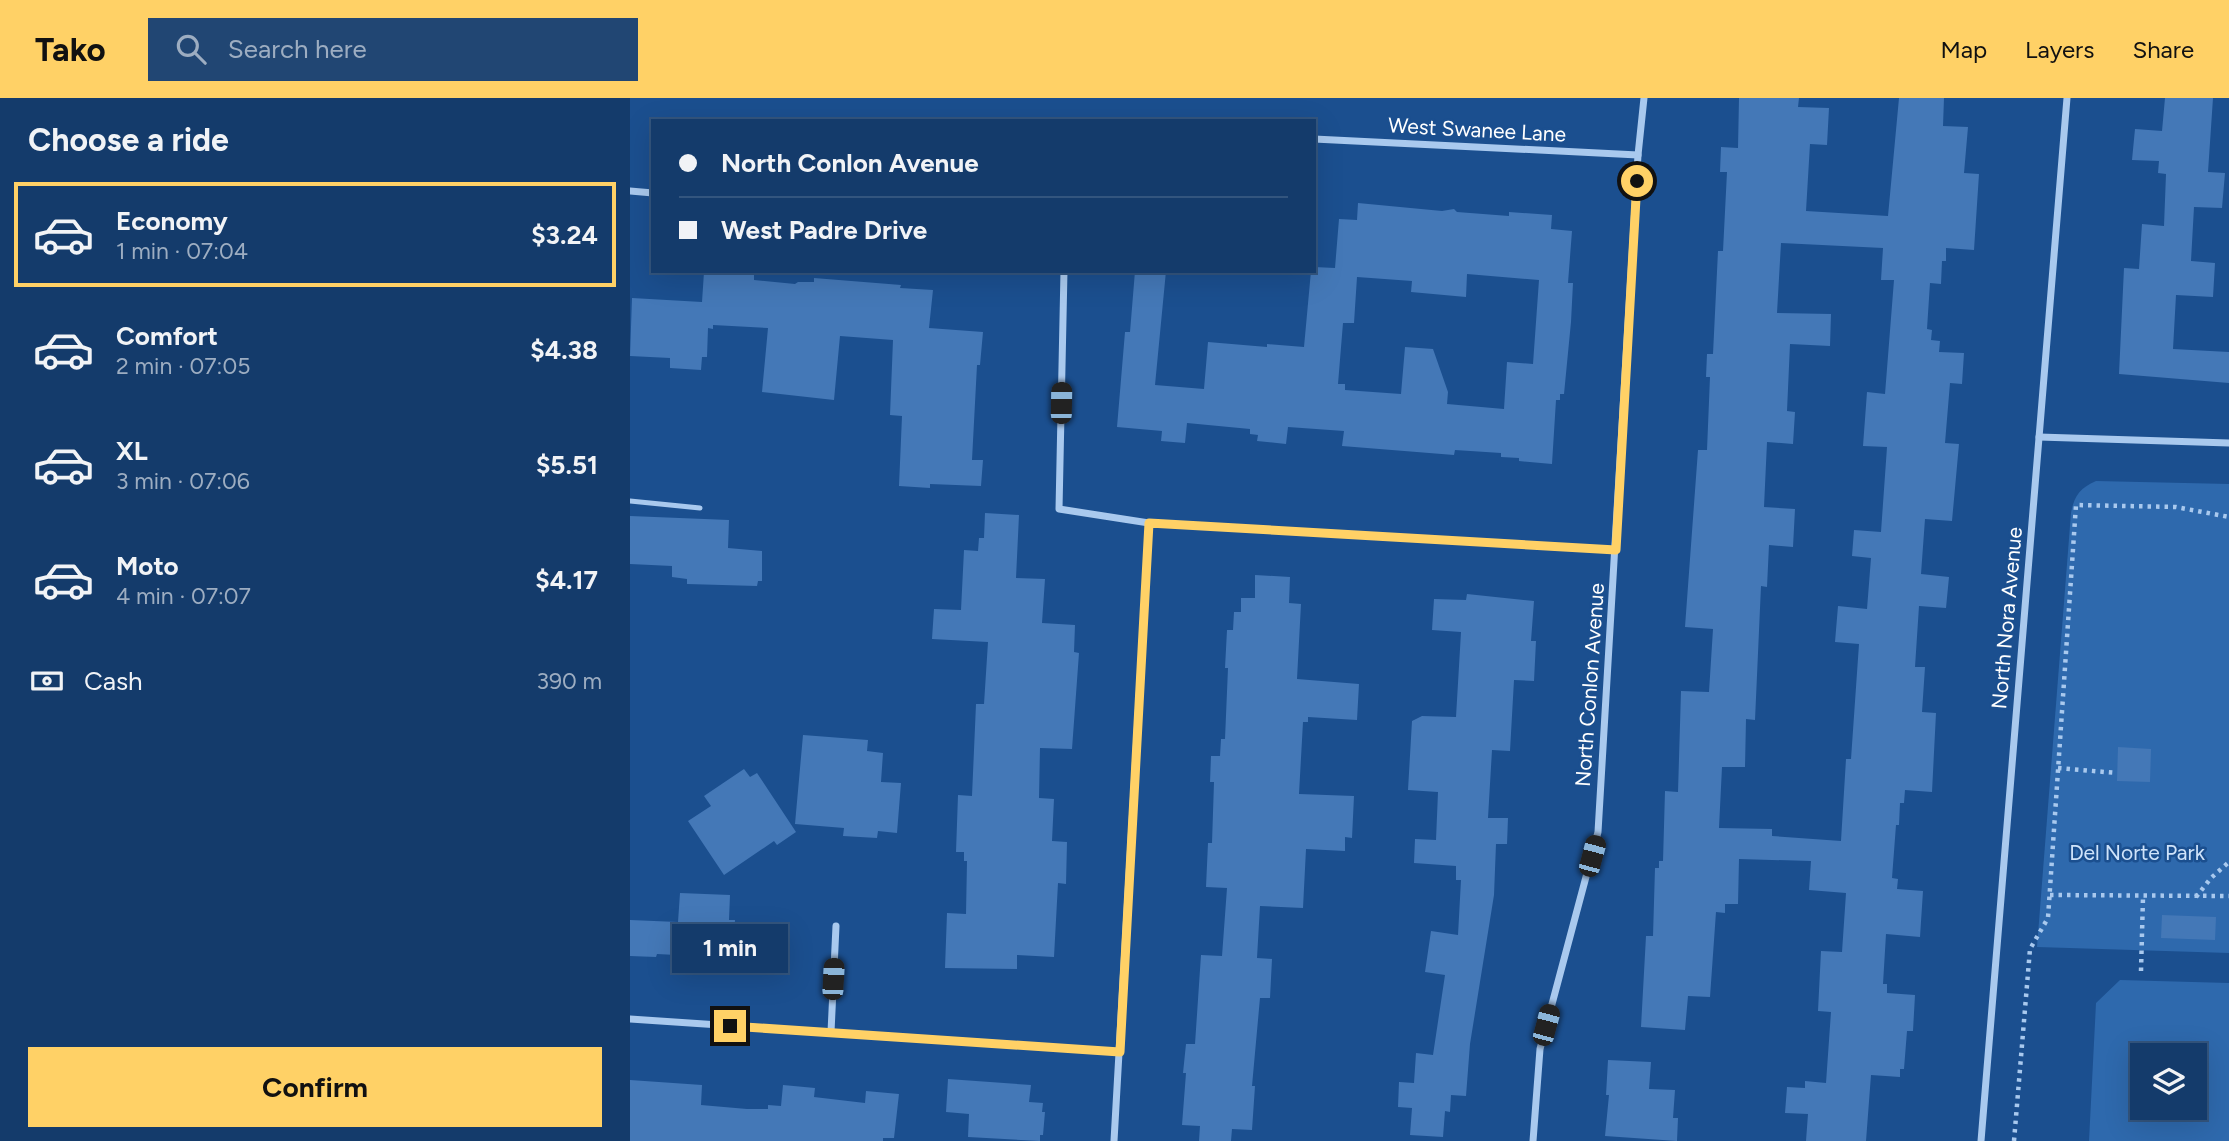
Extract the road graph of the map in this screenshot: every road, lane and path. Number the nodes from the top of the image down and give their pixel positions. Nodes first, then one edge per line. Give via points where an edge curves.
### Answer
1 (1644, 98) edge
2 (2067, 98) edge
3 (1316, 139) edge
4 (1638, 155) junction
5 (630, 191) edge
6 (651, 192) edge
7 (1063, 273) edge
8 (2039, 438) junction
9 (2229, 443) edge
10 (630, 501) edge
11 (699, 508) dead end
12 (2229, 517) edge
13 (1149, 523) junction
14 (1616, 550) junction
15 (2058, 768) junction
16 (2117, 773) dead end
17 (2229, 862) edge
18 (2050, 895) junction
19 (2143, 897) junction
20 (2229, 897) edge
21 (2195, 898) junction
22 (836, 926) dead end
23 (2141, 971) dead end
24 (630, 1019) edge
25 (831, 1032) junction
26 (1120, 1052) junction
27 (1114, 1141) edge
28 (1533, 1141) edge
29 (1981, 1141) edge
30 (2014, 1141) edge

1 - 4 street, North Conlon Avenue
2 - 8 street, North Nora Avenue
3 - 4 street, West Swanee Lane
4 - 14 street, North Conlon Avenue
5 - 6 street
7 - 13 street via 1059,509
8 - 9 street
8 - 29 street, North Nora Avenue
10 - 11 lane
12 - 15 path via 2176,507 2076,505
13 - 14 street
13 - 26 street
14 - 28 street, North Conlon Avenue via 1598,832 1540,1049
15 - 16 path
15 - 18 path
17 - 21 path
18 - 19 path
18 - 30 path via 2048,918 2030,949
19 - 21 path
19 - 23 path
20 - 21 path
22 - 25 street
24 - 25 street
25 - 26 street
26 - 27 street

